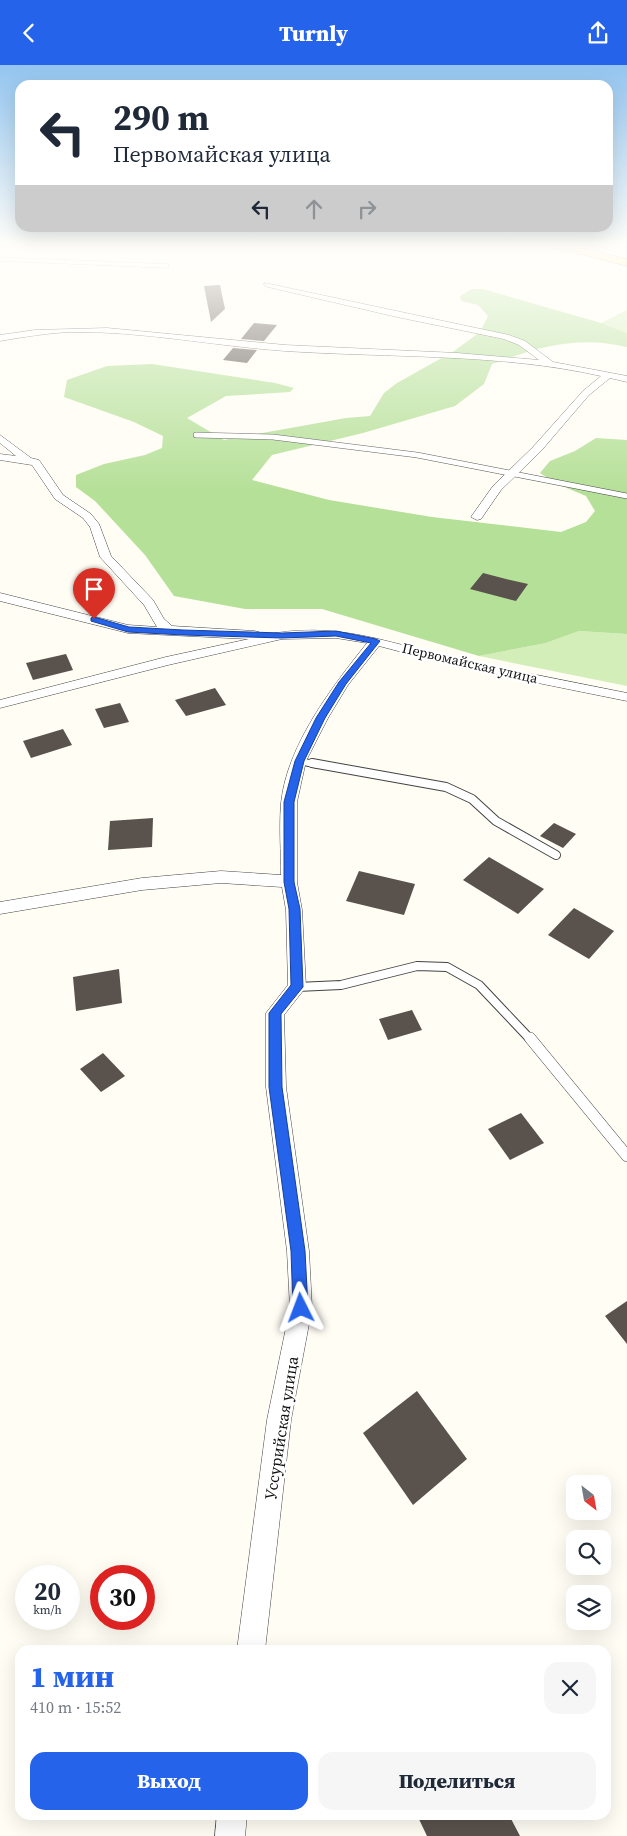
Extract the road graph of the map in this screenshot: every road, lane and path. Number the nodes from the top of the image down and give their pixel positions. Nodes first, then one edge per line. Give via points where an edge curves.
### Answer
1 (465, 329) edge
2 (0, 338) edge
3 (549, 363) junction
4 (608, 374) junction
5 (627, 379) edge
6 (196, 435) dead end
7 (0, 438) edge
8 (0, 457) edge
9 (27, 460) junction
10 (513, 474) junction
11 (627, 496) edge
12 (477, 517) dead end
13 (0, 597) edge
14 (183, 633) junction
15 (282, 635) junction
16 (376, 641) junction
17 (627, 697) edge
18 (0, 704) edge
19 (299, 761) junction
20 (556, 855) dead end
21 (289, 882) junction
22 (0, 908) edge
23 (297, 987) junction
24 (627, 1156) edge
25 (252, 1645) edge
26 (232, 1820) edge
27 (230, 1836) edge

1 - 3 street via 522,343
2 - 3 street via 48,331 117,330 229,344
3 - 4 street
4 - 5 street
4 - 10 street via 586,393
6 - 10 lane via 273,437 342,445 417,455
7 - 9 street
8 - 9 street
9 - 14 street via 35,462 60,497 87,516 95,526 106,557 149,603 159,621 167,629
10 - 11 lane
10 - 12 street via 497,488
13 - 14 street, Первомайская улица via 128,629
14 - 15 street, Первомайская улица
15 - 16 street, Первомайская улица via 336,634
15 - 18 street, Первомайская улица
16 - 17 street, Первомайская улица via 459,663
16 - 19 street via 342,683
19 - 20 lane via 446,787 472,799 496,821
19 - 21 street via 289,802
21 - 22 street via 220,877 142,884
21 - 23 street via 294,909
23 - 24 lane via 340,985 417,966 446,967 479,985 498,1004
23 - 25 street, Уссурийская улица via 275,1013 276,1087 298,1251 301,1308 279,1420
26 - 27 street

